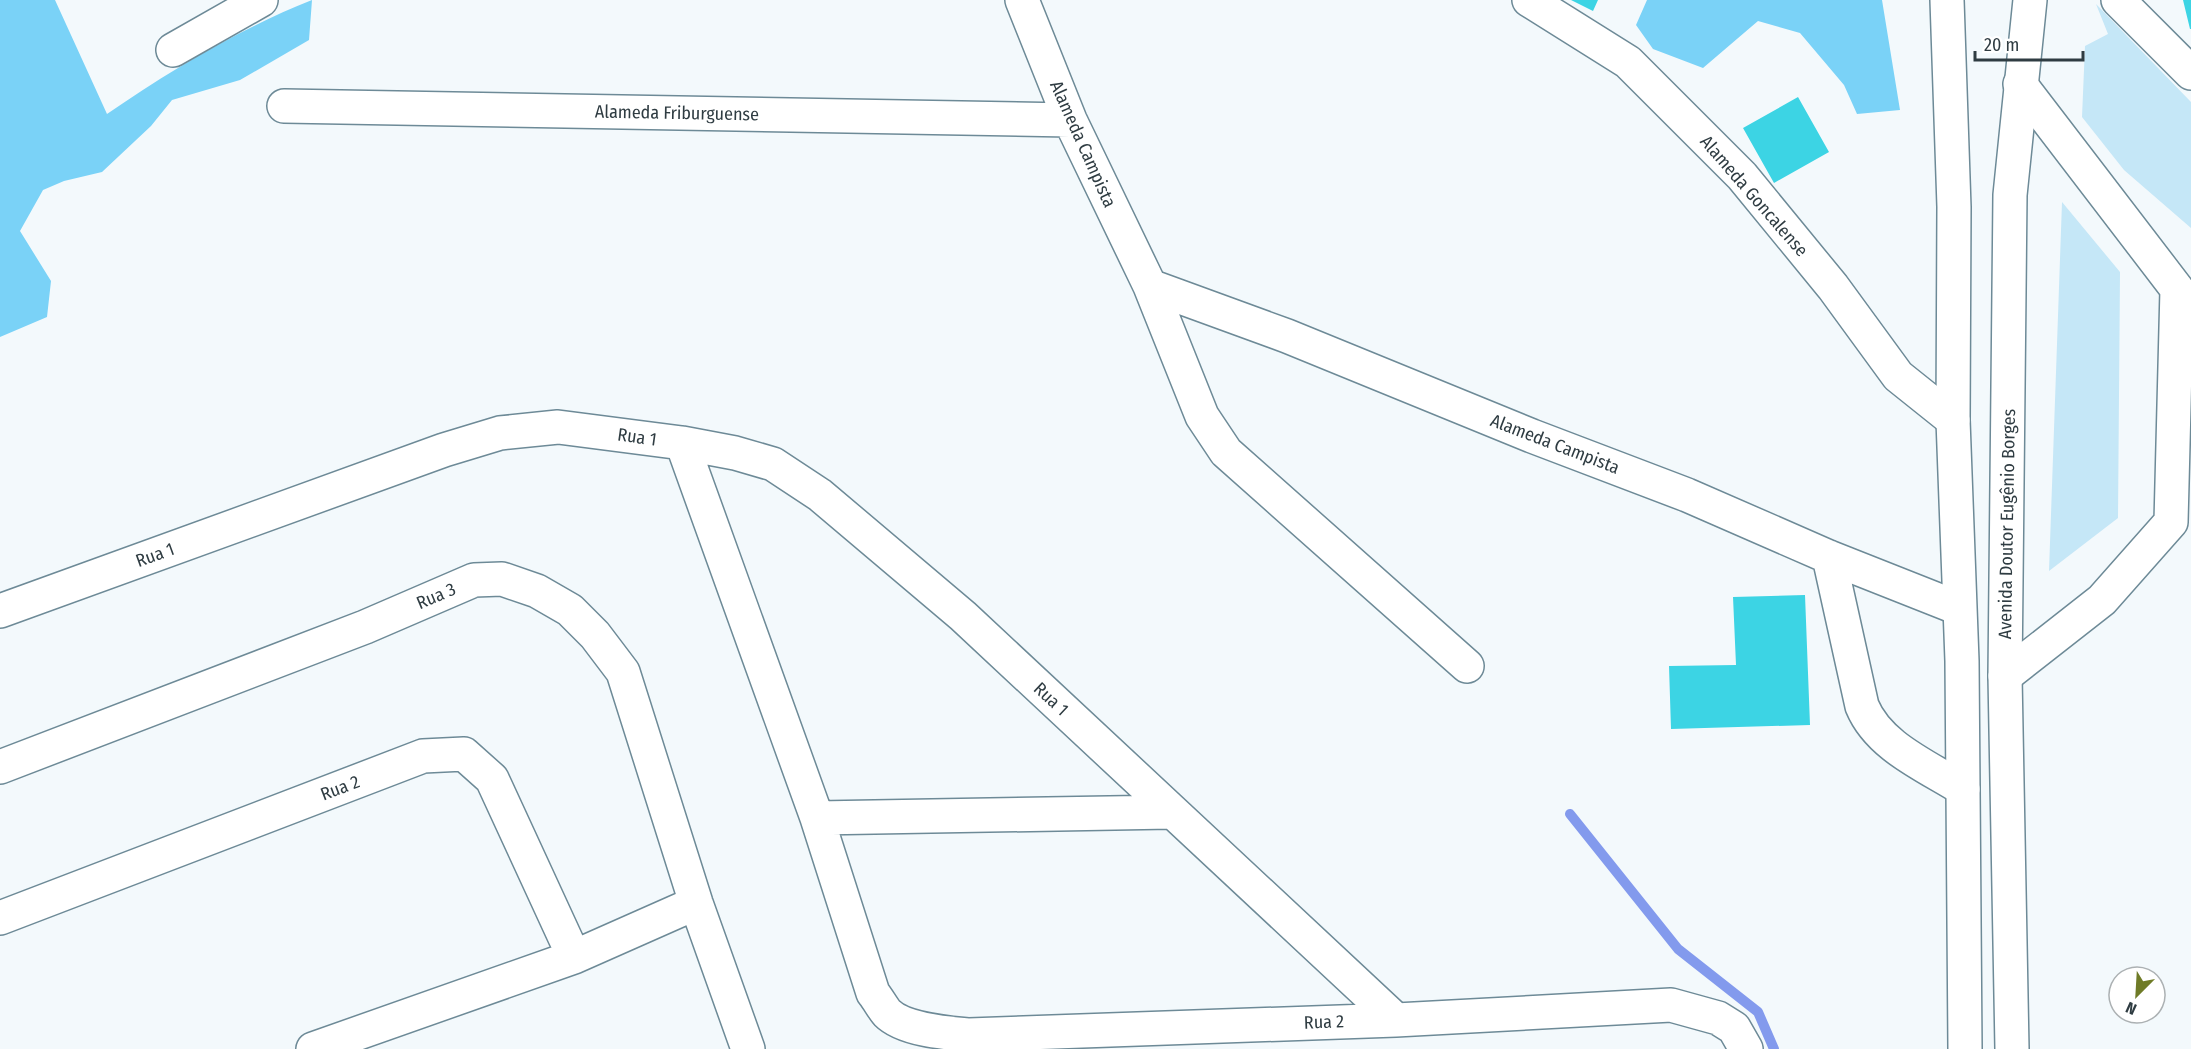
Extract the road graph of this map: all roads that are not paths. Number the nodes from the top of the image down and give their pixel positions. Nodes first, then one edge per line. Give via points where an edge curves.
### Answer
1 (261, 0) edge
2 (1022, 0) edge
3 (1529, 0) edge
4 (1947, 0) edge
5 (2030, 0) edge
6 (2118, 0) edge
7 (172, 50) dead end
8 (2191, 73) edge
9 (2020, 84) junction
10 (284, 106) dead end
11 (1070, 120) junction
12 (1150, 286) junction
13 (1953, 420) junction
14 (682, 443) junction
15 (1828, 557) junction
16 (1958, 608) junction
17 (0, 611) edge
18 (1467, 666) dead end
19 (2005, 676) junction
20 (0, 767) edge
21 (1963, 789) junction
22 (1171, 812) junction
23 (817, 818) junction
24 (696, 903) junction
25 (0, 918) edge
26 (574, 957) junction
27 (1396, 1020) junction
28 (313, 1049) edge
29 (748, 1049) edge
30 (1746, 1049) edge
31 (1965, 1049) edge
32 (2012, 1049) edge

1 - 7 main road
2 - 11 main road, Alameda Campista
3 - 13 main road, Alameda Goncalense via 1628,62 1742,176 1898,376
4 - 13 main road via 1954,207
5 - 9 main road, Avenida Doutor Eugênio Borges
6 - 8 main road
9 - 19 main road, Avenida Doutor Eugênio Borges via 2010,195
9 - 19 main road via 2177,289 2177,311 2171,522 2102,600
10 - 11 main road, Alameda Friburguense
11 - 12 main road, Alameda Campista
12 - 15 main road, Alameda Campista via 1287,336 1686,495
12 - 18 main road, Alameda Campista via 1202,416 1226,452
13 - 16 main road
14 - 17 main road, Rua 1 via 558,427 500,433
14 - 22 main road, Rua 1 via 773,465 820,495 963,616
14 - 23 main road
15 - 16 main road, Alameda Campista
15 - 21 main road via 1869,723 1882,738
16 - 21 main road
19 - 32 main road, Avenida Doutor Eugênio Borges
20 - 24 main road, Rua 3 via 365,627 474,580 502,579 537,591 570,610 623,672
21 - 31 main road
22 - 23 main road
22 - 27 main road, Rua 1
23 - 27 main road, Rua 2 via 873,993 889,1014 912,1025 969,1035
24 - 26 main road
24 - 29 main road
25 - 26 main road, Rua 2 via 423,756 464,754 492,779
26 - 28 main road
27 - 30 main road, Rua 2 via 1671,1005 1718,1018 1734,1028

